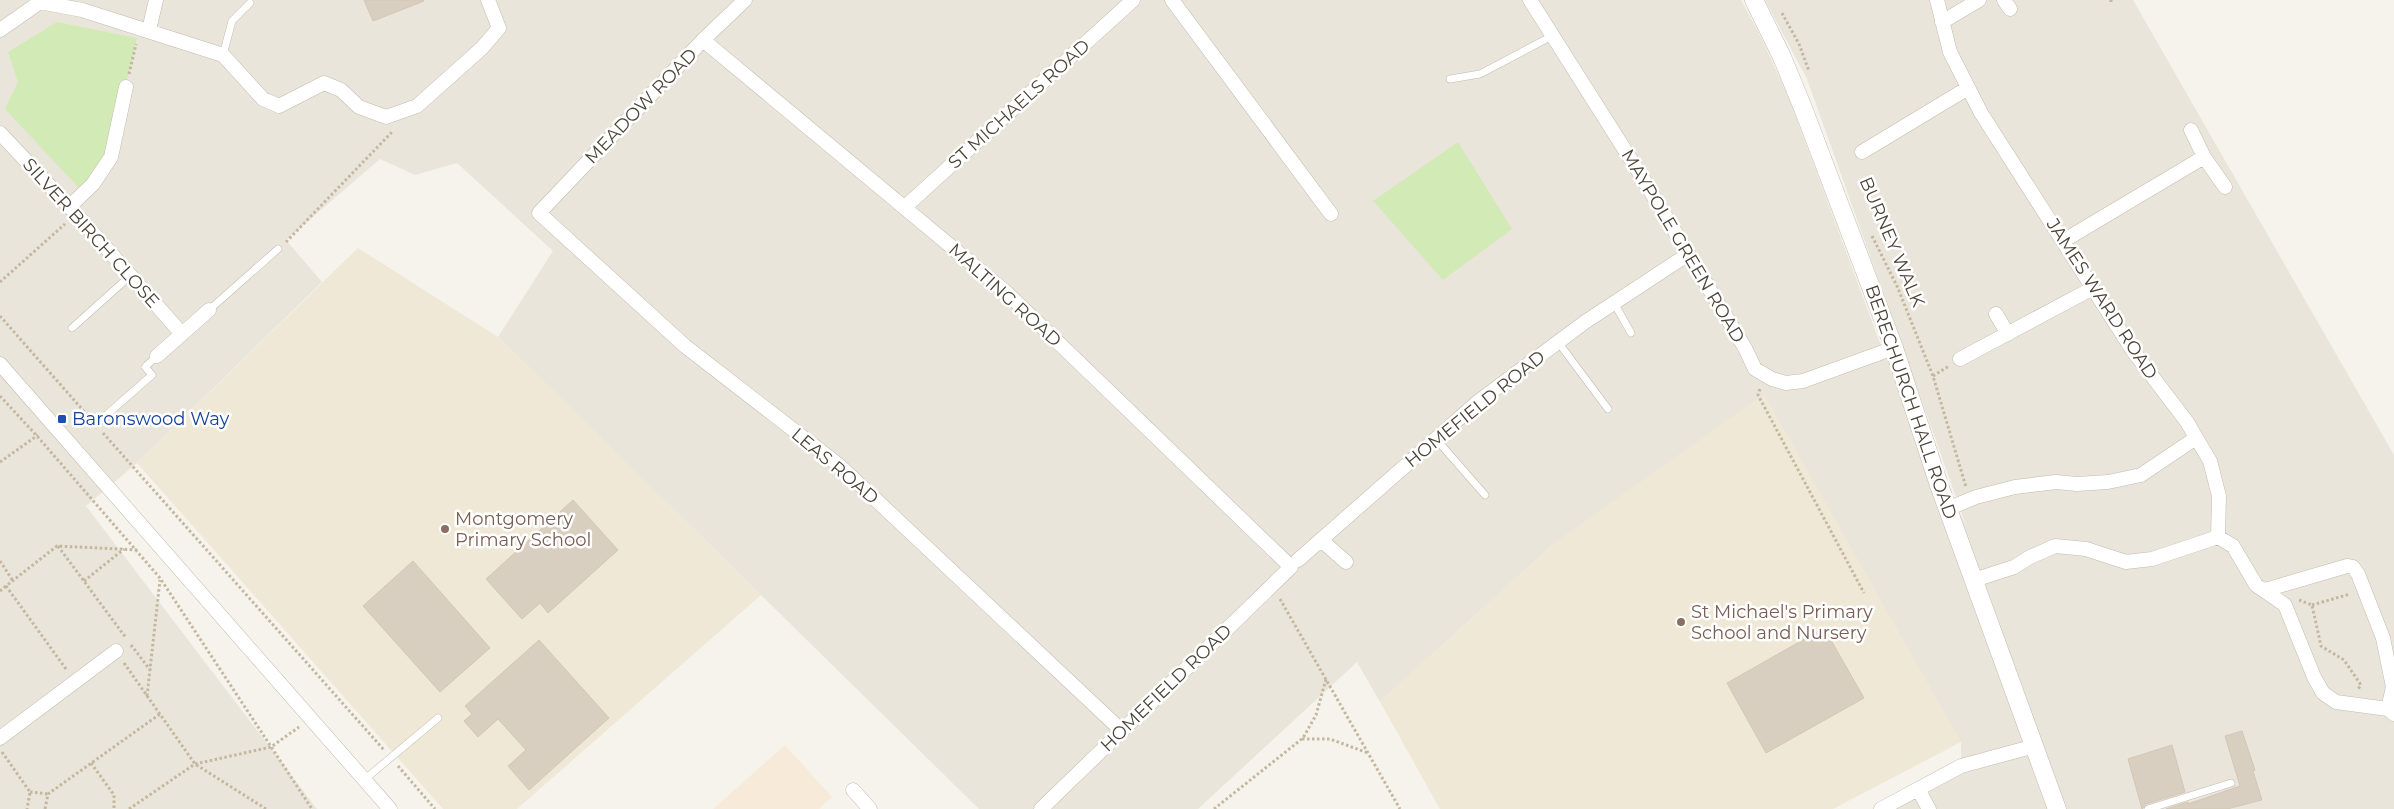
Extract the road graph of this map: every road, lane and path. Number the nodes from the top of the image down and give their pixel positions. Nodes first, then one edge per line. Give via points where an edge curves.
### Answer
1 (156, 0) edge
2 (488, 0) edge
3 (745, 0) edge
4 (1133, 0) edge
5 (1172, 0) edge
6 (1530, 0) edge
7 (1754, 0) edge
8 (1937, 0) edge
9 (1979, 0) edge
10 (52, 2) edge
11 (250, 3) dead end
12 (1780, 9) dead end
13 (1942, 22) junction
14 (144, 29) junction
15 (0, 30) edge
16 (1552, 36) junction
17 (703, 40) junction
18 (223, 56) junction
19 (1450, 79) dead end
20 (1812, 79) dead end
21 (126, 87) joint
22 (1968, 88) junction
23 (396, 127) dead end
24 (2191, 130) dead end
25 (0, 133) edge
26 (1862, 152) dead end
27 (2204, 157) junction
28 (2224, 187) dead end
29 (905, 207) junction
30 (73, 211) junction
31 (539, 213) joint
32 (1330, 214) dead end
33 (1871, 233) dead end
34 (2063, 241) junction
35 (278, 249) joint
36 (1688, 255) junction
37 (130, 276) junction
38 (0, 282) edge
39 (2093, 288) junction
40 (1614, 303) junction
41 (209, 310) joint
42 (1996, 314) dead end
43 (0, 316) edge
44 (72, 328) dead end
45 (1631, 333) dead end
46 (182, 334) junction
47 (2008, 334) junction
48 (1558, 342) junction
49 (1894, 348) junction
50 (157, 356) joint
51 (1960, 359) dead end
52 (0, 364) edge
53 (1767, 376) junction
54 (0, 396) edge
55 (1608, 409) dead end
56 (96, 424) junction
57 (53, 425) junction
58 (38, 436) junction
59 (2196, 438) junction
60 (1436, 439) junction
61 (0, 462) edge
62 (1485, 495) dead end
63 (1970, 499) junction
64 (1947, 509) junction
65 (2218, 537) junction
66 (1321, 540) junction
67 (57, 546) junction
68 (124, 549) junction
69 (138, 550) junction
70 (163, 551) junction
71 (0, 561) edge
72 (1346, 562) dead end
73 (1294, 563) junction
74 (160, 578) junction
75 (1974, 580) junction
76 (13, 581) junction
77 (84, 581) junction
78 (1271, 585) junction
79 (6, 586) junction
80 (0, 590) edge
81 (2264, 590) junction
82 (2364, 590) junction
83 (1864, 594) dead end
84 (2285, 605) junction
85 (2312, 605) junction
86 (116, 651) joint
87 (151, 671) junction
88 (1326, 679) junction
89 (75, 681) junction
90 (147, 696) junction
91 (2349, 704) junction
92 (2391, 712) edge
93 (160, 714) junction
94 (438, 718) dead end
95 (310, 719) junction
96 (1122, 731) junction
97 (0, 738) edge
98 (1301, 740) junction
99 (2034, 746) junction
100 (271, 747) junction
101 (0, 749) edge
102 (1368, 753) junction
103 (389, 757) junction
104 (91, 763) junction
105 (195, 764) junction
106 (364, 780) junction
107 (2231, 783) dead end
108 (1918, 789) junction
109 (853, 790) dead end
110 (30, 792) junction
111 (48, 794) junction
112 (28, 809) edge
113 (45, 809) edge
114 (114, 809) edge
115 (129, 809) edge
116 (266, 809) edge
117 (312, 809) edge
118 (390, 809) edge
119 (435, 809) edge
120 (870, 809) edge
121 (1041, 809) edge
122 (1214, 809) edge
123 (1400, 809) edge
124 (1881, 809) edge
125 (1930, 809) edge
126 (2056, 809) edge
127 (2148, 809) edge

1 - 14 street
2 - 18 street via 499,28 482,48 417,106 386,117 359,107 341,90 324,83 279,106 263,99
3 - 17 street, MEADOW ROAD
4 - 29 street, ST MICHAELS ROAD
5 - 32 street
6 - 16 street, MAYPOLE GREEN ROAD
7 - 49 street, BERECHURCH HALL ROAD via 1800,100
8 - 13 street, JAMES WARD ROAD
9 - 13 street
10 - 14 street
10 - 15 street via 40,2
11 - 18 lane via 232,21
12 - 20 path via 1799,44
13 - 22 street, JAMES WARD ROAD via 1950,52
14 - 18 street
14 - 21 path
16 - 19 lane via 1480,74
16 - 36 street, MAYPOLE GREEN ROAD
17 - 29 street, MALTING ROAD
17 - 31 street, MEADOW ROAD
21 - 30 street via 111,157
22 - 26 street
22 - 34 street, JAMES WARD ROAD
23 - 35 path
24 - 27 street
25 - 30 street, SILVER BIRCH CLOSE
27 - 28 street
27 - 34 street
29 - 73 street, MALTING ROAD via 1007,293
30 - 37 street, SILVER BIRCH CLOSE
30 - 38 path
31 - 96 street, LEAS ROAD via 684,346 840,466
33 - 63 path, BURNEY WALK via 1897,286 1933,376
34 - 39 street, JAMES WARD ROAD
35 - 41 lane
36 - 40 street, HOMEFIELD ROAD
36 - 53 street, MAYPOLE GREEN ROAD via 1746,348 1755,369
37 - 44 lane
37 - 46 street, SILVER BIRCH CLOSE
39 - 47 street
39 - 59 street, JAMES WARD ROAD via 2132,351
40 - 45 lane
40 - 48 street, HOMEFIELD ROAD
41 - 46 street
42 - 47 street
43 - 56 path
46 - 50 street
47 - 51 street
48 - 55 lane
48 - 60 street, HOMEFIELD ROAD via 1479,401
49 - 53 street via 1803,382 1786,383
49 - 64 street, BERECHURCH HALL ROAD
50 - 56 lane via 145,367 152,375
52 - 57 street
53 - 83 path via 1758,394
54 - 58 path
56 - 103 path
57 - 58 path
57 - 70 street
58 - 61 path
58 - 69 path
59 - 63 street via 2141,475 2108,482 2056,482 2015,487
59 - 65 street, JAMES WARD ROAD via 2210,461 2219,496
60 - 62 lane
60 - 66 street, HOMEFIELD ROAD
63 - 64 street
64 - 75 street, BERECHURCH HALL ROAD
65 - 75 street via 2152,559 2126,562 2086,549 2055,546 2014,567
65 - 81 street via 2233,546 2256,585
66 - 72 street
66 - 73 street, HOMEFIELD ROAD
67 - 68 path
67 - 76 path
67 - 77 path
68 - 69 path
68 - 77 path
69 - 70 path
69 - 74 path
70 - 74 path
70 - 95 street
71 - 76 path
73 - 78 street, HOMEFIELD ROAD
74 - 87 path
74 - 100 path
75 - 99 street, BERECHURCH HALL ROAD
76 - 79 path
77 - 87 path
78 - 88 path
78 - 96 street, HOMEFIELD ROAD
79 - 80 path
79 - 89 path
81 - 82 street via 2347,566 2358,574
81 - 84 street
82 - 85 path
82 - 92 street via 2385,646 2393,687
84 - 85 path via 2292,598
84 - 91 street via 2323,693 2336,702
85 - 91 path via 2321,646 2344,660 2361,685
86 - 89 street
86 - 90 path
87 - 90 path
88 - 98 path via 1316,714
88 - 102 path
89 - 97 street
90 - 93 path
91 - 92 street
93 - 104 path
93 - 105 path
94 - 103 lane
95 - 100 path
95 - 106 street
96 - 121 street, HOMEFIELD ROAD
98 - 102 path via 1330,739
98 - 122 path
99 - 108 street via 1961,766
99 - 126 street, BERECHURCH HALL ROAD
100 - 105 path
100 - 117 path
101 - 110 path
102 - 123 path
103 - 106 lane
103 - 119 path
104 - 111 path
104 - 114 path via 114,795
105 - 115 path
105 - 116 path
106 - 118 street
107 - 127 lane
108 - 124 street
108 - 125 street
109 - 120 street
110 - 111 path
110 - 112 path
111 - 113 path

